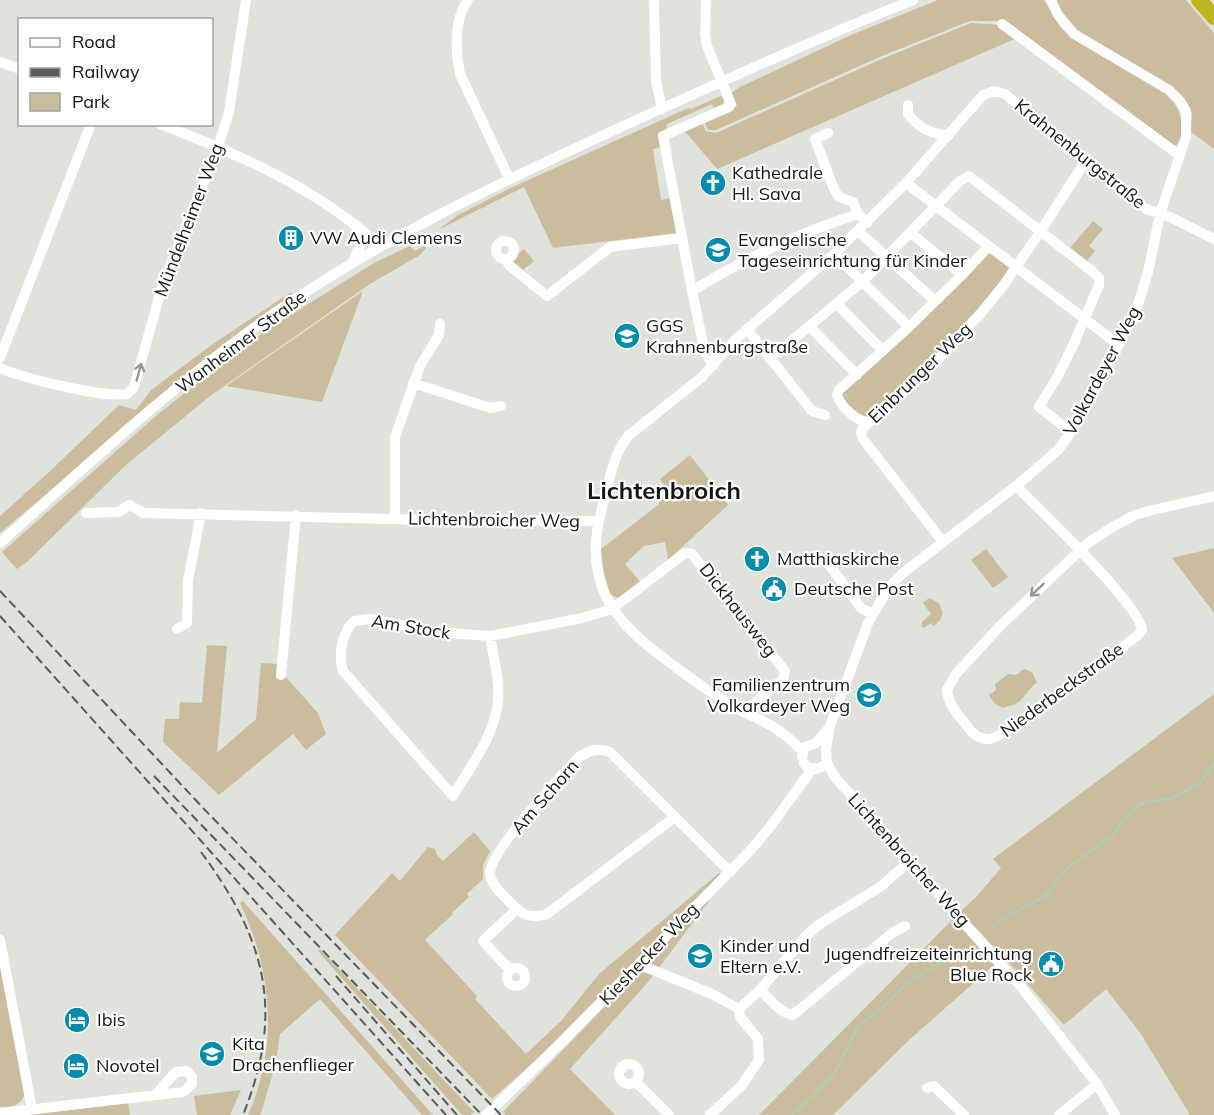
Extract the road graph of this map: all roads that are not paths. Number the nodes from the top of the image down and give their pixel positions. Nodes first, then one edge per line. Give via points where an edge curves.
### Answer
1 (246, 0) edge
2 (468, 0) edge
3 (654, 0) edge
4 (706, 0) edge
5 (913, 0) edge
6 (1051, 0) edge
7 (1199, 0) edge
8 (1214, 17) edge
9 (1002, 24) dead end
10 (0, 62) edge
11 (18, 68) edge
12 (723, 81) junction
13 (908, 105) dead end
14 (662, 109) junction
15 (90, 126) edge
16 (165, 126) edge
17 (828, 133) dead end
18 (949, 135) junction
19 (218, 147) junction
20 (1179, 155) junction
21 (1087, 159) junction
22 (508, 178) junction
23 (906, 183) junction
24 (936, 207) junction
25 (858, 214) junction
26 (1160, 214) junction
27 (863, 227) junction
28 (359, 228) junction
29 (1040, 232) junction
30 (911, 233) junction
31 (682, 238) junction
32 (1214, 239) edge
33 (380, 246) junction
34 (987, 247) junction
35 (834, 254) junction
36 (887, 257) junction
37 (506, 259) dead end
38 (349, 266) junction
39 (1015, 268) junction
40 (962, 275) junction
41 (862, 282) junction
42 (692, 291) junction
43 (935, 301) junction
44 (837, 304) junction
45 (1085, 321) junction
46 (440, 324) dead end
47 (810, 327) junction
48 (909, 327) junction
49 (747, 329) junction
50 (1119, 345) junction
51 (883, 351) junction
52 (0, 358) edge
53 (770, 359) junction
54 (714, 365) junction
55 (0, 368) edge
56 (857, 375) junction
57 (413, 383) junction
58 (501, 406) dead end
59 (825, 415) dead end
60 (870, 422) junction
61 (1071, 432) junction
62 (1016, 486) junction
63 (1214, 496) edge
64 (86, 513) dead end
65 (201, 513) junction
66 (296, 515) junction
67 (395, 519) junction
68 (598, 521) junction
69 (943, 542) junction
70 (0, 543) edge
71 (1080, 550) junction
72 (828, 563) dead end
73 (612, 609) junction
74 (873, 614) junction
75 (177, 629) dead end
76 (490, 636) junction
77 (281, 675) dead end
78 (746, 713) junction
79 (814, 747) junction
80 (815, 765) junction
81 (675, 817) junction
82 (909, 861) junction
83 (730, 872) junction
84 (517, 909) junction
85 (905, 926) dead end
86 (0, 940) edge
87 (638, 964) junction
88 (510, 970) dead end
89 (760, 990) junction
90 (739, 1009) junction
91 (636, 1082) dead end
92 (1097, 1084) junction
93 (927, 1088) dead end
94 (155, 1095) dead end
95 (32, 1109) junction
96 (0, 1113) edge
97 (486, 1115) edge
98 (669, 1115) edge
99 (710, 1115) edge
100 (964, 1115) edge
101 (1059, 1115) edge
102 (1115, 1115) edge

1 - 19 street, Mündelheimer Weg via 234,91
2 - 22 street via 460,14 457,62
3 - 14 street via 656,81
4 - 12 street via 707,46
5 - 12 street, Wanheimer Straße
6 - 20 street, Volkardeyer Weg via 1074,34 1169,90 1179,101 1187,121
7 - 8 highway
9 - 20 street
10 - 11 street
12 - 14 street, Wanheimer Straße
12 - 31 street via 732,104 729,107 663,136
13 - 18 street via 908,114 919,125
14 - 22 street, Wanheimer Straße
15 - 52 street
16 - 19 street
17 - 25 street via 815,139 833,188 840,197 853,202
18 - 21 street, Krahnenburgstraße via 983,95 994,90 1005,94
18 - 23 street, Krahnenburgstraße
19 - 28 street via 308,192
55 -> 19 street, Mündelheimer Weg via 28,378 120,395 134,387 168,270
20 - 26 street, Volkardeyer Weg
21 - 26 street, Krahnenburgstraße via 1146,209
21 - 29 street, Einbrunger Weg
22 - 33 street, Wanheimer Straße
23 - 24 street
23 - 27 street, Krahnenburgstraße
24 - 29 street via 969,176
24 - 30 street
24 - 34 street
25 - 27 street
25 - 42 street via 798,235
26 - 32 street, Krahnenburgstraße
26 - 50 street, Volkardeyer Weg via 1141,295
27 - 35 street, Krahnenburgstraße
27 - 36 street
28 - 33 street
28 - 38 street via 359,248
29 - 39 street, Einbrunger Weg
29 - 45 street via 1099,278
30 - 36 street
30 - 40 street
31 - 37 street via 610,247 547,296
31 - 42 street
33 - 38 street, Wanheimer Straße
34 - 39 street
34 - 40 street
35 - 41 street
35 - 49 street, Krahnenburgstraße
36 - 41 street
36 - 43 street
38 - 70 street, Wanheimer Straße via 263,321 189,378
39 - 45 street
39 - 60 street, Einbrunger Weg via 981,313 933,364
40 - 43 street
41 - 44 street
41 - 48 street
42 - 54 street via 705,353
43 - 48 street
44 - 47 street
44 - 51 street
45 - 50 street
45 - 61 street via 1039,407
46 - 57 street via 439,335
47 - 53 street
47 - 56 street
48 - 51 street
49 - 53 street
49 - 54 street, Krahnenburgstraße
50 - 61 street, Volkardeyer Weg
51 - 56 street
53 - 59 street via 812,411
54 - 68 street, Krahnenburgstraße via 619,447
56 - 60 street via 839,390 837,398 858,418
57 - 58 street via 490,408
57 - 67 street via 395,437
60 - 69 street, Einbrunger Weg via 863,428 863,439
61 - 62 street, Volkardeyer Weg via 1058,450
62 - 69 street, Volkardeyer Weg
62 - 71 street
63 - 71 street, Niederbeckstraße via 1135,515
64 - 65 street, Lichtenbroicher Weg via 119,512 129,505 144,513
65 - 66 street, Lichtenbroicher Weg
65 - 75 street via 188,580 187,623
66 - 67 street, Lichtenbroicher Weg
66 - 77 street
67 - 68 street, Lichtenbroicher Weg
68 - 73 street, Lichtenbroicher Weg via 597,566
69 - 74 street, Volkardeyer Weg via 889,587
71 -> 71 street, Niederbeckstraße via 1000,626 948,684 951,705 975,735 995,738 1059,695 1142,630 1141,622
72 - 74 street via 861,608
73 - 76 street, Am Stock
73 - 78 street, Lichtenbroicher Weg via 654,652
73 - 78 street, Dickhausweg via 681,556 694,555 785,671 783,679
74 - 79 street, Volkardeyer Weg via 830,726
76 - 76 street, Am Stock via 434,632 371,619 354,621 345,634 341,665 348,678 453,796 495,720 498,689
78 - 79 street, Lichtenbroicher Weg
79 - 80 street, Volkardeyer Weg
79 - 80 street, Volkardeyer Weg
80 - 82 street, Lichtenbroicher Weg via 834,776
80 - 83 street, Kieshecker Weg
81 - 83 street, Am Schorn
81 - 84 street via 547,914 528,916
81 - 84 street, Am Schorn via 610,752 590,750 546,794 491,865 492,881
82 - 89 street via 880,887 818,925
82 - 92 street, Lichtenbroicher Weg via 1018,982
83 - 87 street, Kieshecker Weg
84 - 88 street via 483,941
85 - 89 street via 794,1015 785,1014
86 - 95 street
87 - 90 street
87 - 97 street, Kieshecker Weg
89 - 90 street
90 - 99 street via 740,1017 758,1039 759,1060 742,1085
91 - 98 street
92 - 101 street
92 - 102 street, Lichtenbroicher Weg
93 - 100 street via 934,1086
94 - 95 street
95 - 96 street

